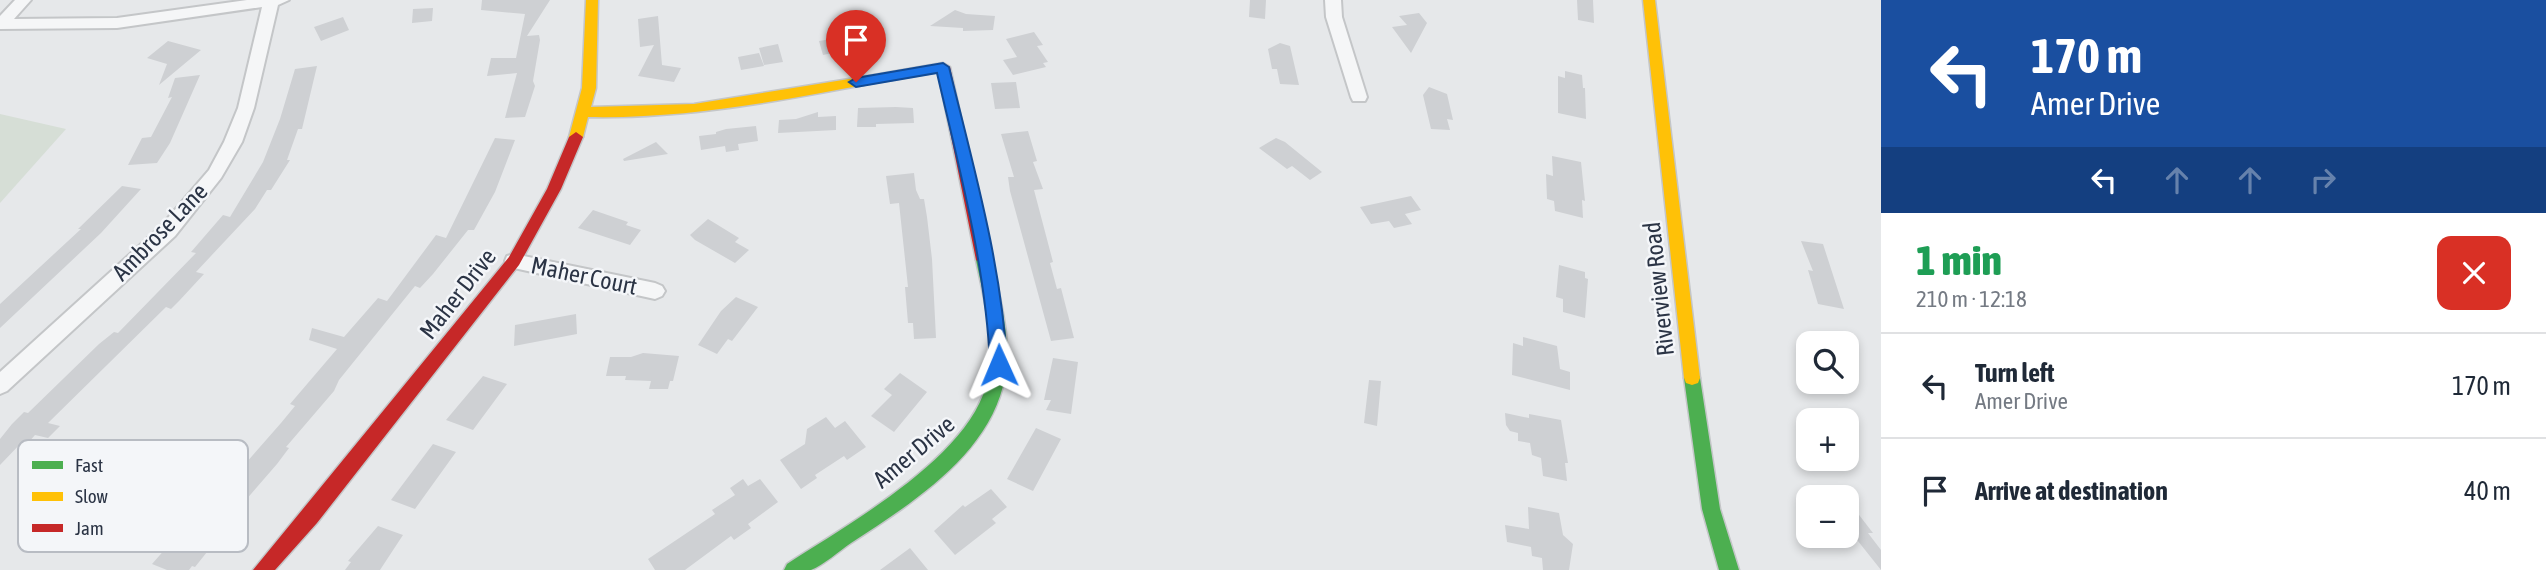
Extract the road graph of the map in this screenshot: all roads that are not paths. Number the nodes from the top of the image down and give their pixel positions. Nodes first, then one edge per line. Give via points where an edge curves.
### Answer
1 (23, 0) edge
2 (592, 0) edge
3 (1333, 0) edge
4 (1649, 0) edge
5 (277, 1) edge
6 (0, 24) edge
7 (1359, 97) dead end
8 (584, 112) junction
9 (514, 261) junction
10 (654, 291) dead end
11 (0, 385) edge
12 (263, 570) edge
13 (794, 570) edge
14 (1729, 570) edge

1 - 6 street
2 - 8 street, Maher Drive
3 - 7 street
4 - 14 street, Riverview Road via 1687,347 1711,509
5 - 6 street via 117,23
5 - 11 street, Ambrose Lane via 246,108 215,174 168,231
8 - 9 street, Maher Drive via 554,185
8 - 13 street, Amer Drive via 630,115 714,107 943,67 999,338 992,400 957,452
9 - 10 street, Maher Court
9 - 12 street, Maher Drive

